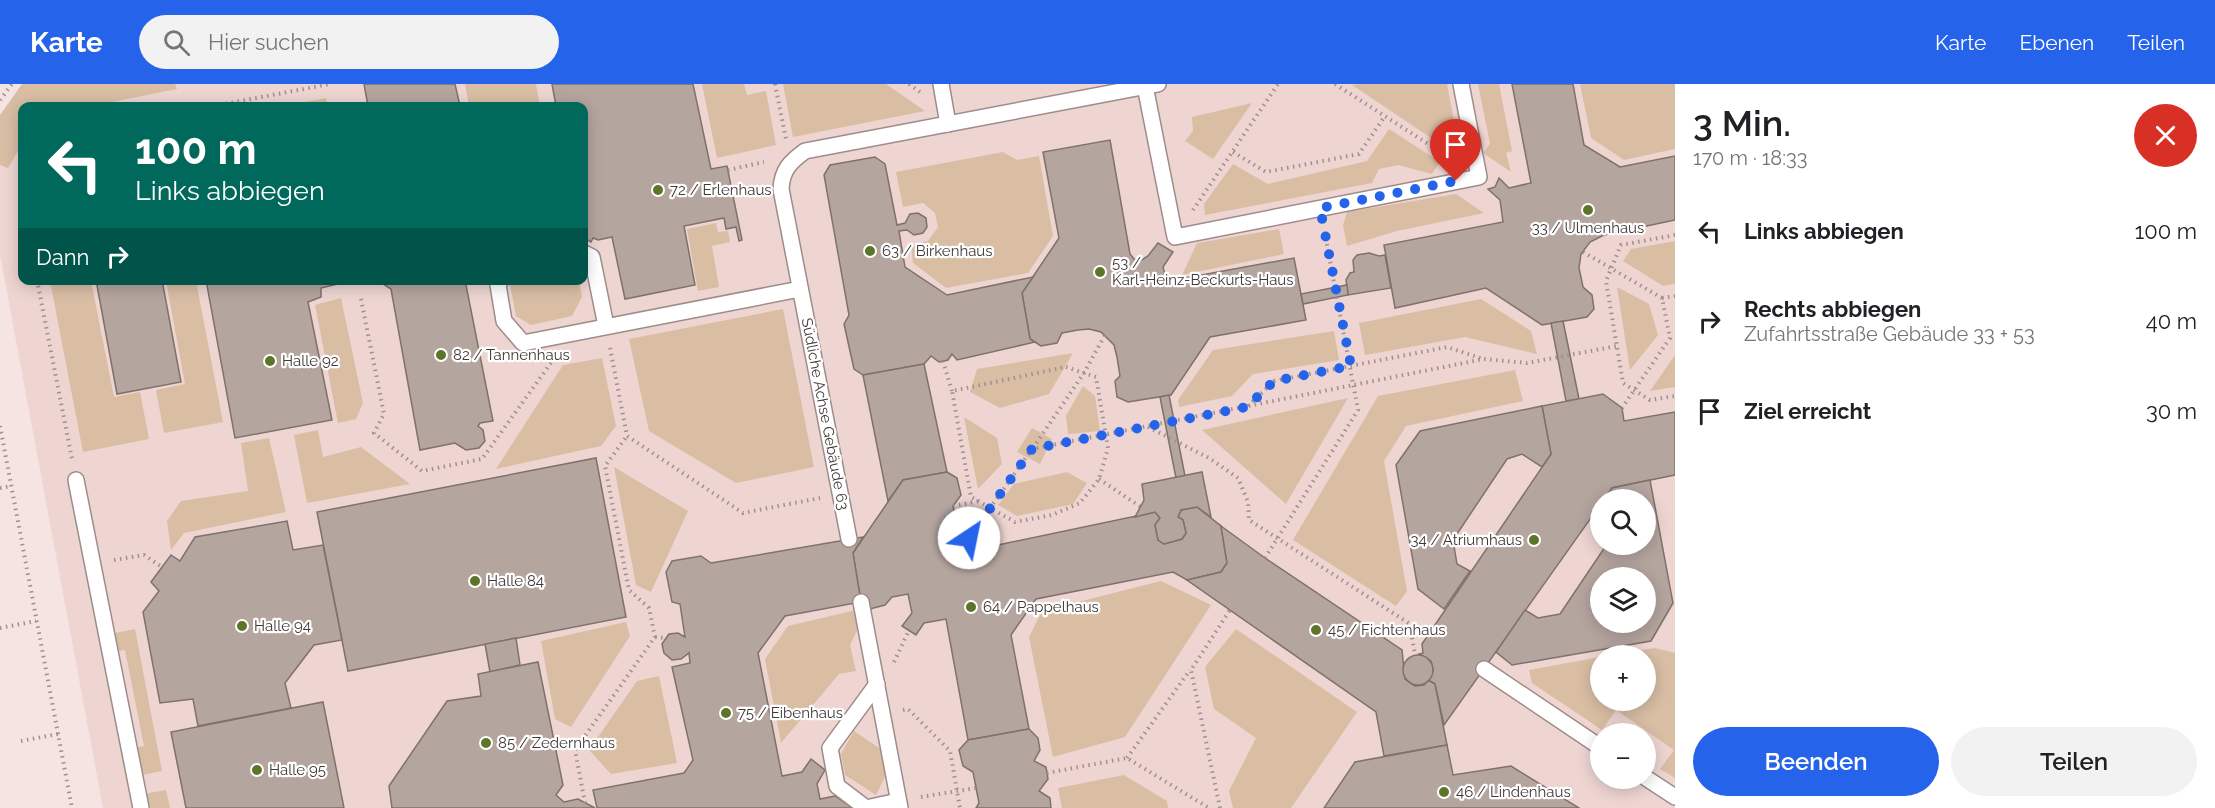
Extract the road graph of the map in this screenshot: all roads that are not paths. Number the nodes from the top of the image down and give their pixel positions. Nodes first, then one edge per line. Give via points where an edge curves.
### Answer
1 (941, 84) edge
2 (1461, 84) edge
3 (1152, 85) edge
4 (948, 124) junction
5 (588, 255) edge
6 (498, 285) edge
7 (800, 289) junction
8 (606, 326) junction
9 (76, 480) road end
10 (849, 539) dead end
11 (861, 602) dead end
12 (1484, 669) dead end
13 (877, 684) junction
14 (1590, 740) edge
15 (1656, 785) edge
16 (1675, 798) edge
17 (899, 805) edge
18 (141, 808) edge

1 - 4 lane
2 - 3 lane via 1479,177 1175,237
3 - 4 lane
4 - 7 lane, Südliche Achse Gebäude 63 via 805,151 791,162 782,176 781,189
5 - 8 lane
6 - 8 lane via 504,321 524,343
7 - 8 lane
7 - 10 lane, Südliche Achse Gebäude 63
9 - 18 lane
11 - 13 lane
12 - 14 lane
13 - 17 lane
13 - 17 lane via 830,748 837,786 866,808
15 - 16 lane

